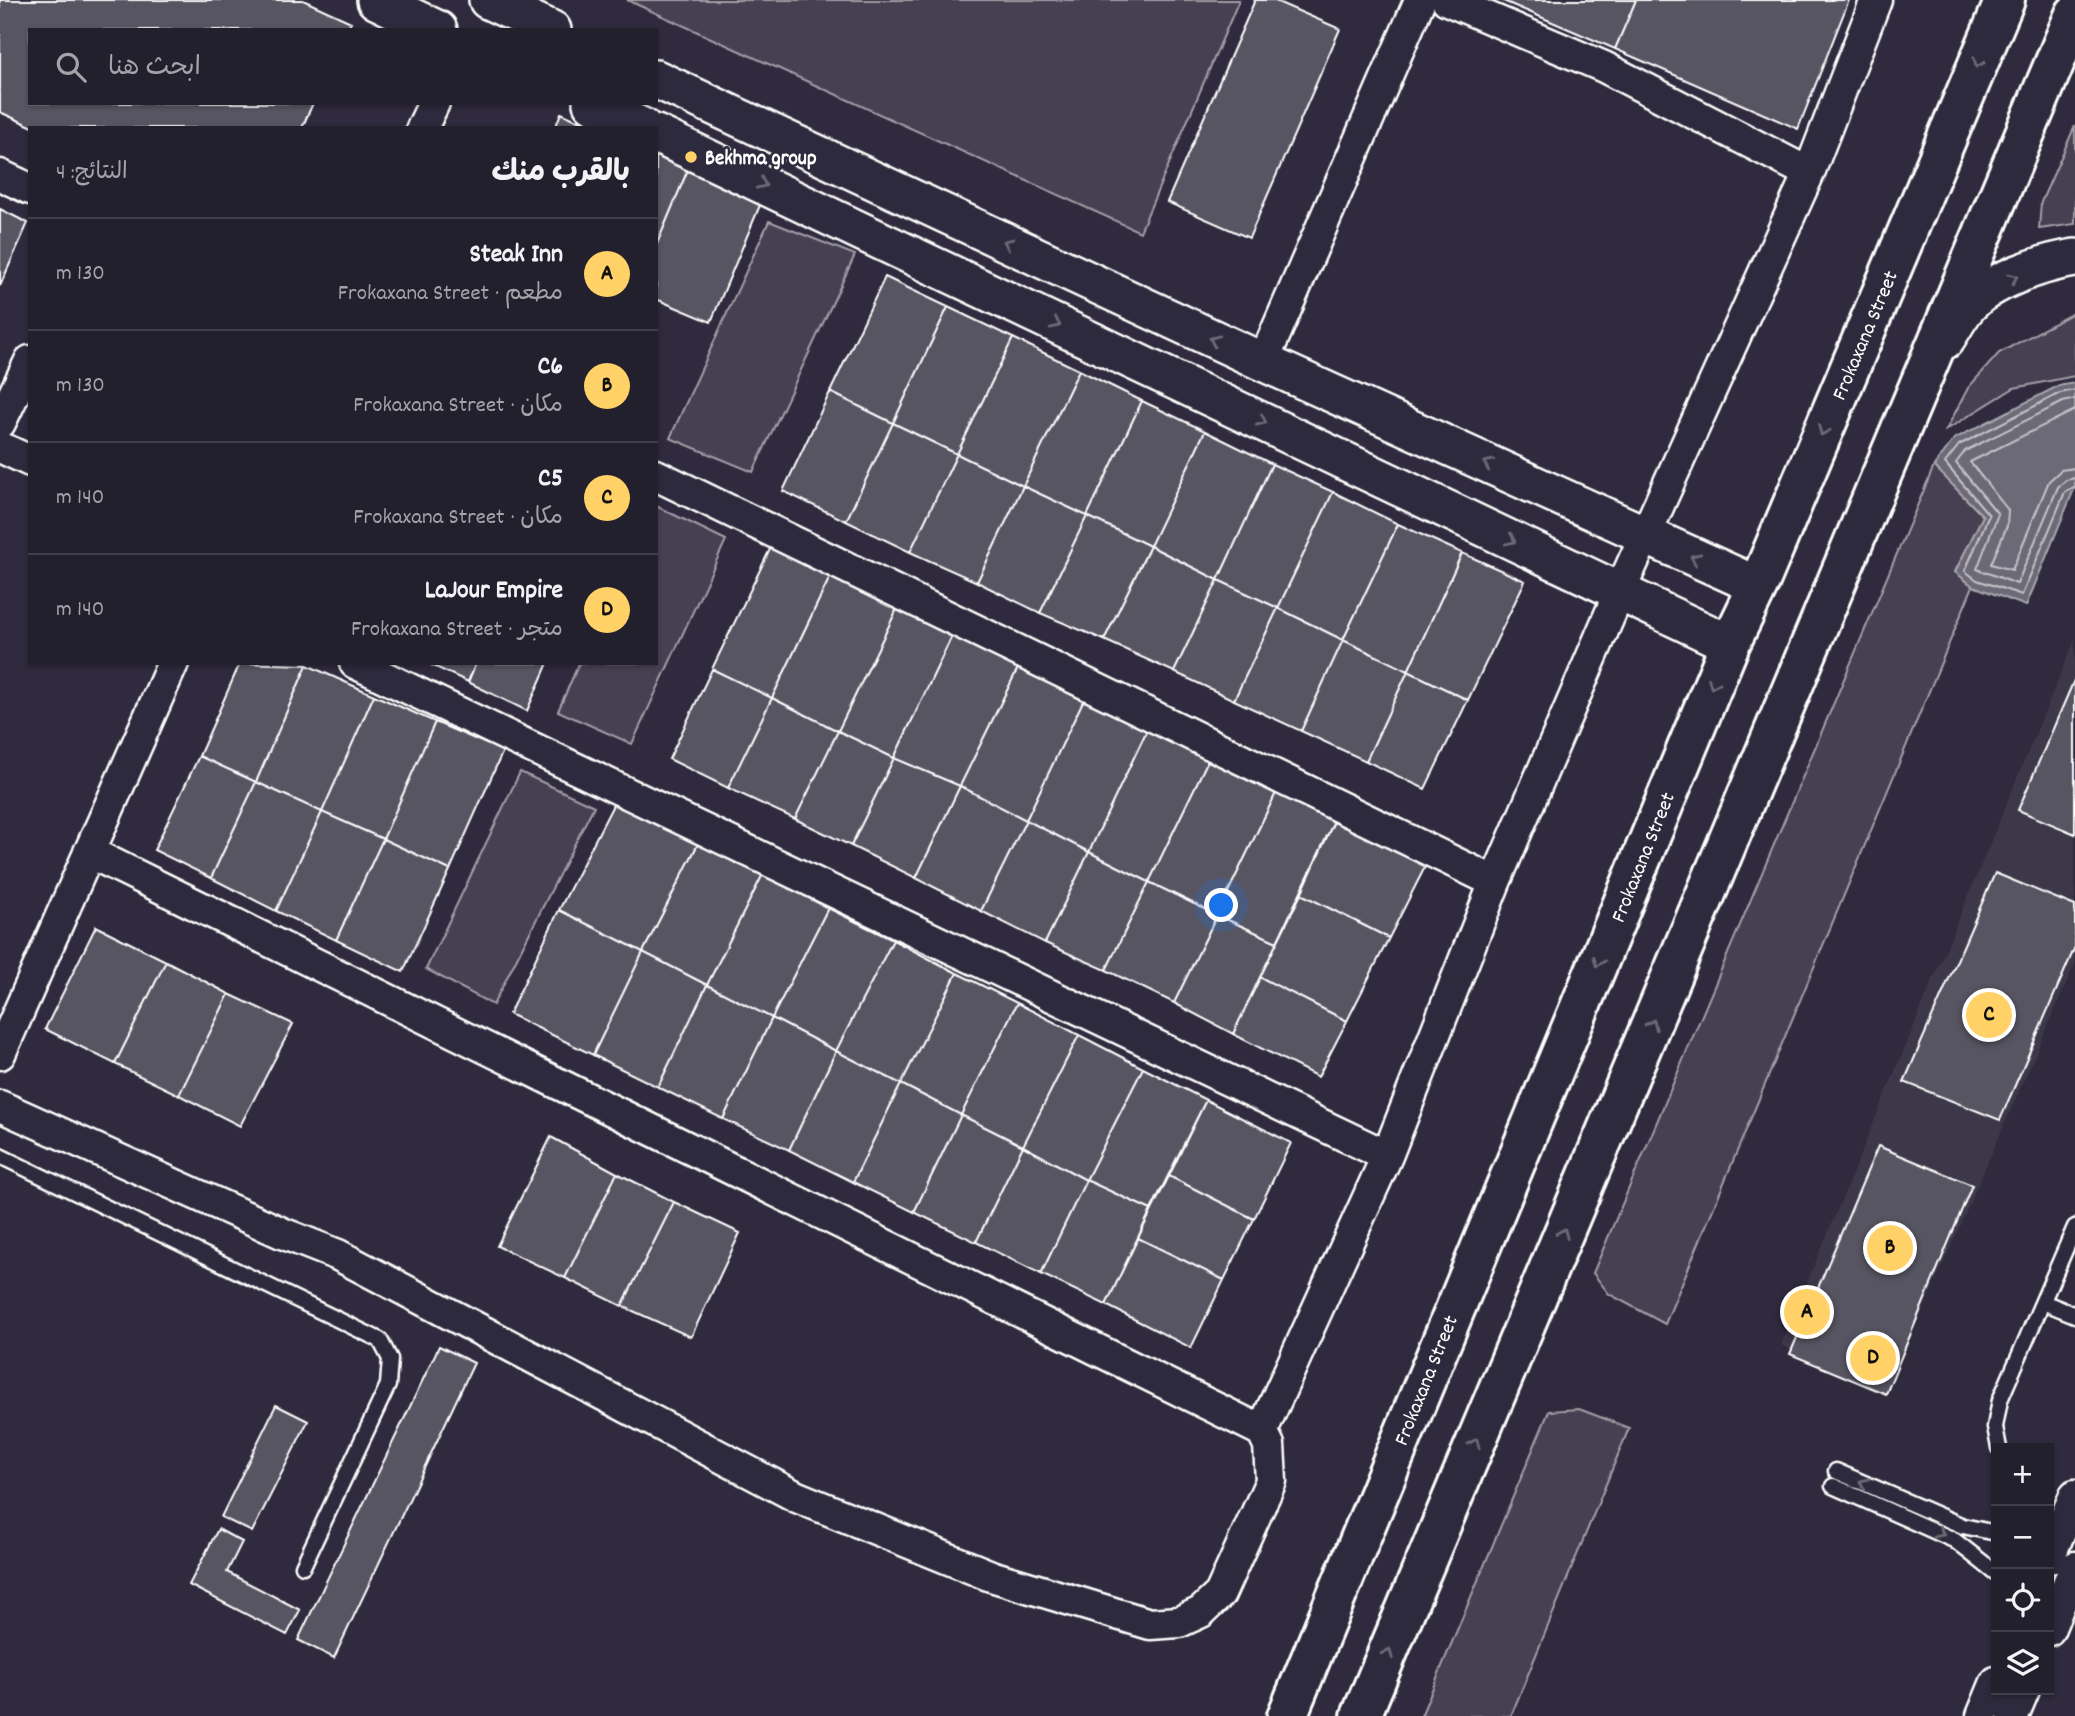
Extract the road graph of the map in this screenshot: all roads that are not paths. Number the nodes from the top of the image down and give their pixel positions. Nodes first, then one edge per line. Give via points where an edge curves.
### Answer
1 (376, 0) edge
2 (488, 0) edge
3 (1420, 0) edge
4 (1447, 0) edge
5 (1877, 0) edge
6 (2004, 0) edge
7 (2075, 14) edge
8 (434, 28) edge
9 (548, 28) edge
10 (658, 80) edge
11 (433, 105) edge
12 (596, 105) edge
13 (423, 126) edge
14 (640, 126) edge
15 (658, 135) edge
16 (1809, 173) junction
17 (0, 175) edge
18 (28, 188) edge
19 (2075, 258) edge
20 (1933, 359) junction
21 (1263, 362) junction
22 (28, 365) edge
23 (0, 423) edge
24 (0, 447) edge
25 (28, 460) edge
26 (658, 476) edge
27 (1645, 535) junction
28 (1758, 586) junction
29 (1634, 598) junction
30 (1730, 644) junction
31 (172, 665) edge
32 (359, 665) edge
33 (89, 852) junction
34 (1494, 881) junction
35 (0, 1054) edge
36 (0, 1106) edge
37 (0, 1156) edge
38 (1387, 1156) junction
39 (2075, 1227) edge
40 (2043, 1302) junction
41 (2075, 1315) edge
42 (1262, 1431) junction
43 (1999, 1443) edge
44 (1836, 1471) dead end
45 (1832, 1486) dead end
46 (2075, 1495) edge
47 (1901, 1508) junction
48 (1991, 1532) edge
49 (2063, 1558) edge
50 (303, 1566) dead end
51 (1991, 1569) edge
52 (2054, 1604) edge
53 (1991, 1694) edge
54 (2022, 1695) edge
55 (1287, 1716) edge
56 (1361, 1716) edge
57 (1982, 1716) edge
58 (2013, 1716) edge

1 - 8 street
2 - 9 street
3 - 21 street
4 - 16 street via 1604,66
5 - 16 street
6 -> 28 main road, Frokaxana Street
7 - 20 main road
21 -> 10 street
11 - 13 street
12 - 14 street
15 -> 29 street
16 - 27 street
17 - 18 street
20 -> 19 street via 1968,306 2002,282 2048,262
56 -> 20 main road
27 -> 21 street
22 - 23 street
24 - 25 street
26 - 34 street
28 -> 27 street
27 - 29 street
28 - 30 main road, Frokaxana Street
29 - 30 street
29 - 34 street
30 -> 55 main road, Frokaxana Street
31 - 33 street
32 - 38 street
33 - 35 street
33 - 42 street
34 - 38 street
36 - 42 street via 338,1255 797,1497 991,1576 1150,1624 1179,1622 1201,1612 1220,1594 1271,1481 1269,1445
37 - 50 lane via 380,1340 390,1359 388,1385
38 - 42 street
39 - 40 lane
40 - 41 lane
40 - 43 lane via 1996,1413
47 -> 44 lane
45 - 47 lane
46 - 49 street
47 - 48 lane
47 -> 51 lane
49 - 52 street
53 - 57 street
54 - 58 street

